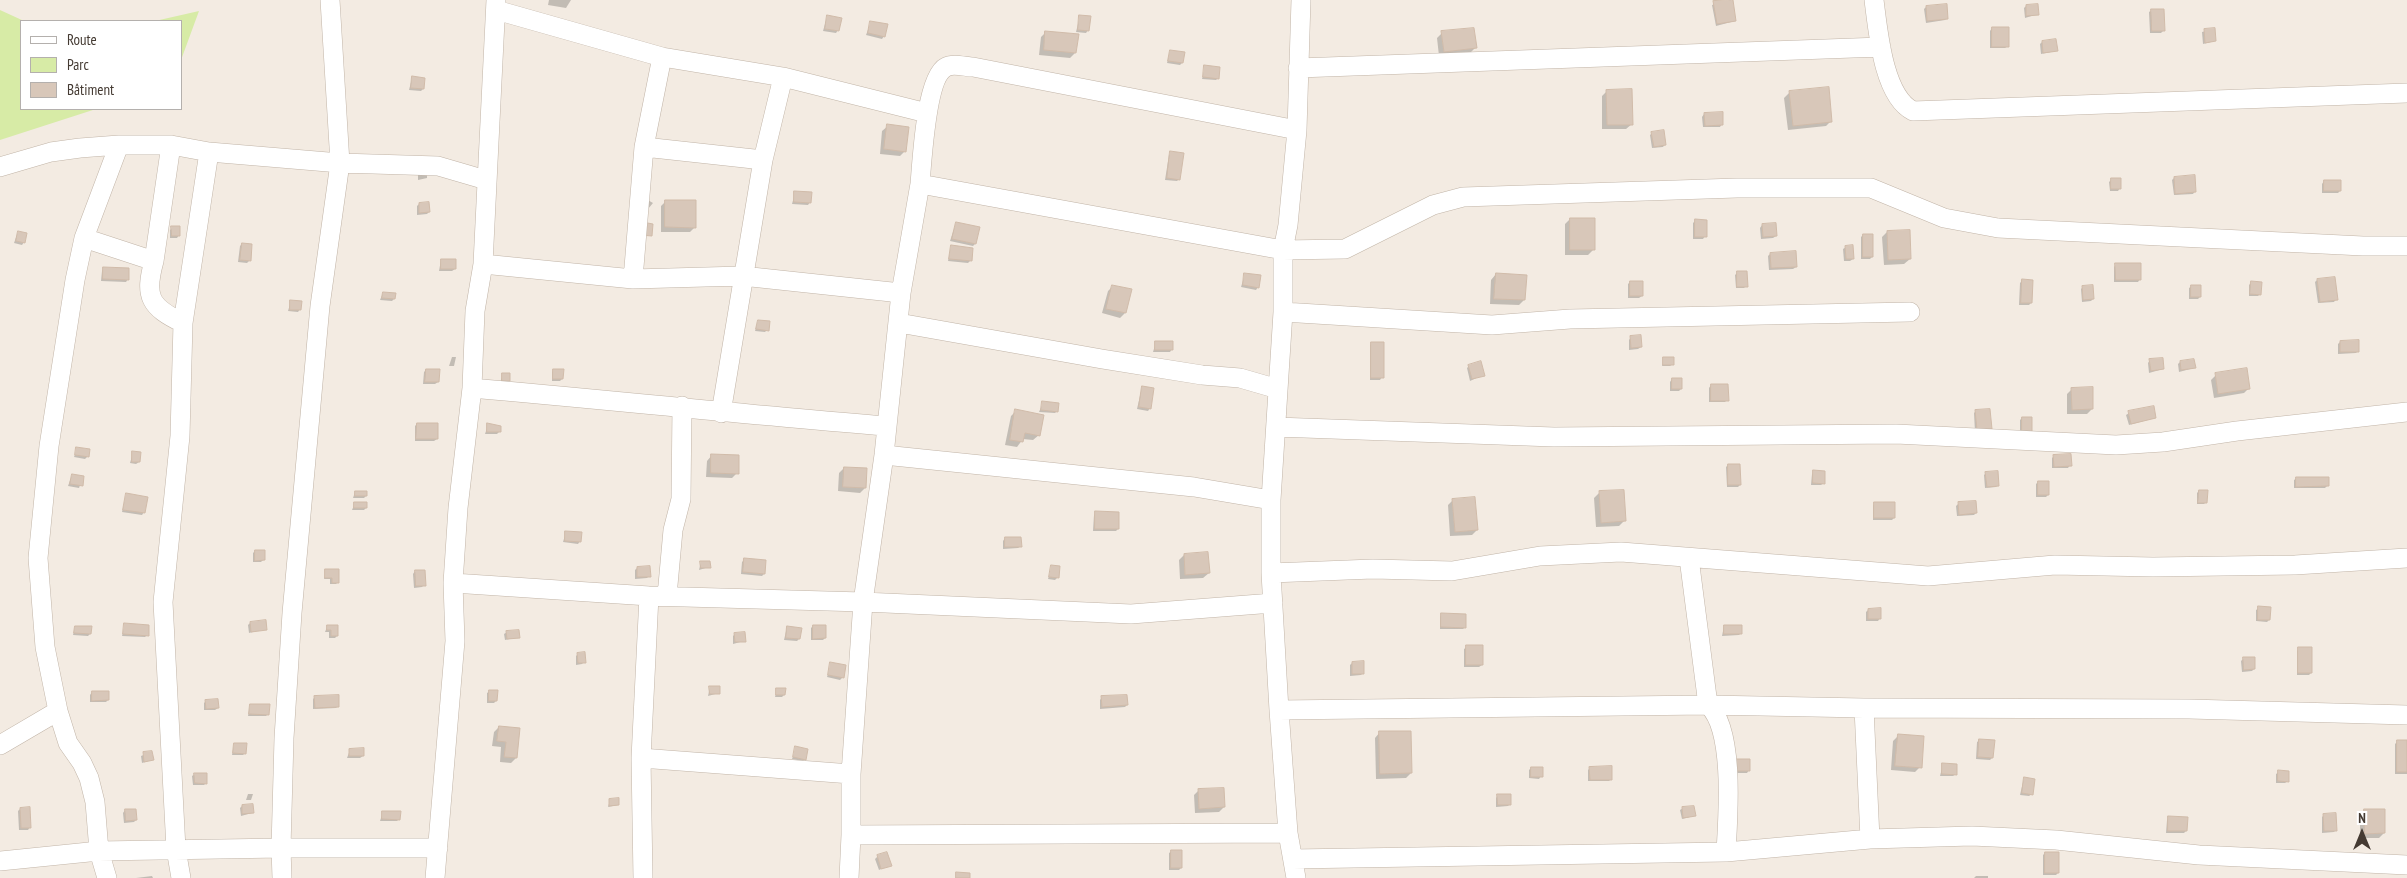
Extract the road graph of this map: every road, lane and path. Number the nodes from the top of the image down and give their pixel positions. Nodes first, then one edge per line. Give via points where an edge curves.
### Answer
1 (330, 0) edge
2 (1301, 0) edge
3 (1874, 0) edge
4 (496, 5) edge
5 (1881, 47) junction
6 (662, 57) junction
7 (1298, 68) junction
8 (783, 78) junction
9 (2407, 93) edge
10 (927, 113) junction
11 (1297, 130) junction
12 (119, 145) junction
13 (171, 145) junction
14 (644, 147) junction
15 (209, 152) junction
16 (763, 160) junction
17 (340, 163) junction
18 (0, 167) edge
19 (486, 180) junction
20 (920, 184) junction
21 (84, 238) junction
22 (2407, 246) edge
23 (1283, 250) junction
24 (154, 261) junction
25 (483, 264) junction
26 (742, 276) junction
27 (633, 279) junction
28 (901, 293) junction
29 (1283, 312) junction
30 (1910, 312) dead end
31 (183, 323) junction
32 (899, 323) junction
33 (472, 388) junction
34 (1278, 389) junction
35 (682, 406) junction
36 (2407, 412) edge
37 (721, 413) junction
38 (886, 426) junction
39 (1276, 427) junction
40 (884, 455) junction
41 (1271, 500) junction
42 (1690, 558) junction
43 (2407, 558) edge
44 (1271, 573) junction
45 (453, 583) junction
46 (658, 596) junction
47 (863, 602) junction
48 (1273, 603) junction
49 (1708, 705) junction
50 (1864, 708) junction
51 (1279, 710) junction
52 (58, 711) junction
53 (2407, 715) edge
54 (0, 745) edge
55 (641, 758) junction
56 (851, 774) junction
57 (1288, 833) junction
58 (851, 836) junction
59 (1870, 838) junction
60 (281, 848) junction
61 (438, 848) junction
62 (176, 849) junction
63 (99, 851) junction
64 (1726, 852) junction
65 (1292, 859) junction
66 (0, 861) edge
67 (2407, 865) edge
68 (107, 878) edge
69 (180, 878) edge
70 (282, 878) edge
71 (435, 878) edge
72 (643, 878) edge
73 (849, 878) edge
74 (1296, 878) edge

1 - 17 street
2 - 7 street
3 - 5 street
4 - 6 street
4 - 19 street
5 - 7 street
5 - 9 street via 1895,93 1912,111
6 - 8 street
6 - 14 street
7 - 11 street
8 - 10 street
8 - 16 street
10 - 11 street via 934,86 942,70 951,65
10 - 20 street
11 - 23 street
12 - 13 street
12 - 18 street via 51,152
12 - 21 street
13 - 15 street
13 - 24 street
14 - 16 street
14 - 27 street
15 - 17 street
15 - 31 street
16 - 26 street
17 - 19 street via 438,166
17 - 60 street via 320,306 292,604
19 - 25 street
20 - 23 street
20 - 28 street
21 - 24 street
21 - 52 street via 57,390 38,558 45,647
22 - 23 street via 1998,228 1944,218 1871,188 1737,188 1463,197 1433,205 1345,249
23 - 29 street
24 - 31 street via 150,276 153,304
25 - 27 street
25 - 33 street via 475,311
26 - 27 street
26 - 28 street
26 - 37 street
28 - 32 street
29 - 30 street via 1492,325 1570,319
29 - 34 street
31 - 62 street via 180,436 163,602
32 - 34 street via 1148,366 1240,378
32 - 38 street
33 - 35 street
33 - 45 street
34 - 39 street
35 - 37 street
35 - 46 street via 681,499
36 - 39 street via 2116,445 1896,434 1554,437
37 - 38 street
38 - 40 street
39 - 41 street
40 - 41 street via 1194,487
40 - 47 street
41 - 44 street
42 - 43 street via 1928,576 2055,565 2152,568 2285,566
42 - 44 street via 1621,552 1540,556 1452,571 1373,569
42 - 49 street
44 - 48 street
45 - 46 street
45 - 61 street via 455,641
46 - 47 street
46 - 55 street
47 - 48 street via 1131,614
47 - 56 street
48 - 51 street
49 - 50 street
49 - 51 street
49 - 64 street via 1718,717 1723,739 1729,795
50 - 53 street via 2052,707
50 - 59 street
51 - 57 street
52 - 54 street
52 - 63 street via 68,743 88,778 95,802
55 - 56 street
55 - 72 street
56 - 58 street
57 - 58 street
57 - 65 street
58 - 73 street
59 - 64 street
59 - 67 street via 1972,836 2056,840 2199,855
60 - 61 street
60 - 62 street
60 - 70 street
61 - 71 street
62 - 63 street
62 - 69 street
63 - 66 street
63 - 68 street
64 - 65 street
65 - 74 street

